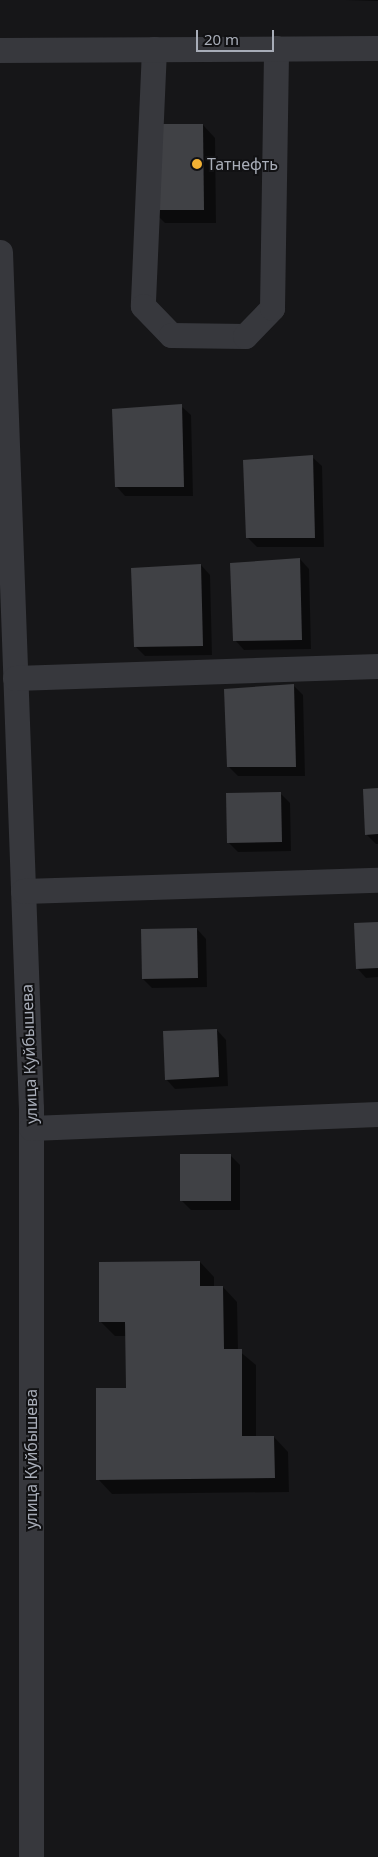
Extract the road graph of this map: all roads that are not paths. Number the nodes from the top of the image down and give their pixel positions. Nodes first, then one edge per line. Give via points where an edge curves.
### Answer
1 (276, 48) junction
2 (378, 48) edge
3 (154, 49) junction
4 (0, 50) edge
5 (0, 252) edge
6 (378, 666) edge
7 (15, 678) junction
8 (378, 880) edge
9 (23, 891) junction
10 (378, 1114) edge
11 (31, 1128) junction
12 (31, 1857) edge

1 - 2 street
1 - 3 street
1 - 3 street via 272,308 245,336 171,335 143,306
3 - 4 street
5 - 7 street, улица Куйбышева
6 - 7 street
7 - 9 street, улица Куйбышева
8 - 9 street
9 - 11 street, улица Куйбышева
10 - 11 street
11 - 12 street, улица Куйбышева

